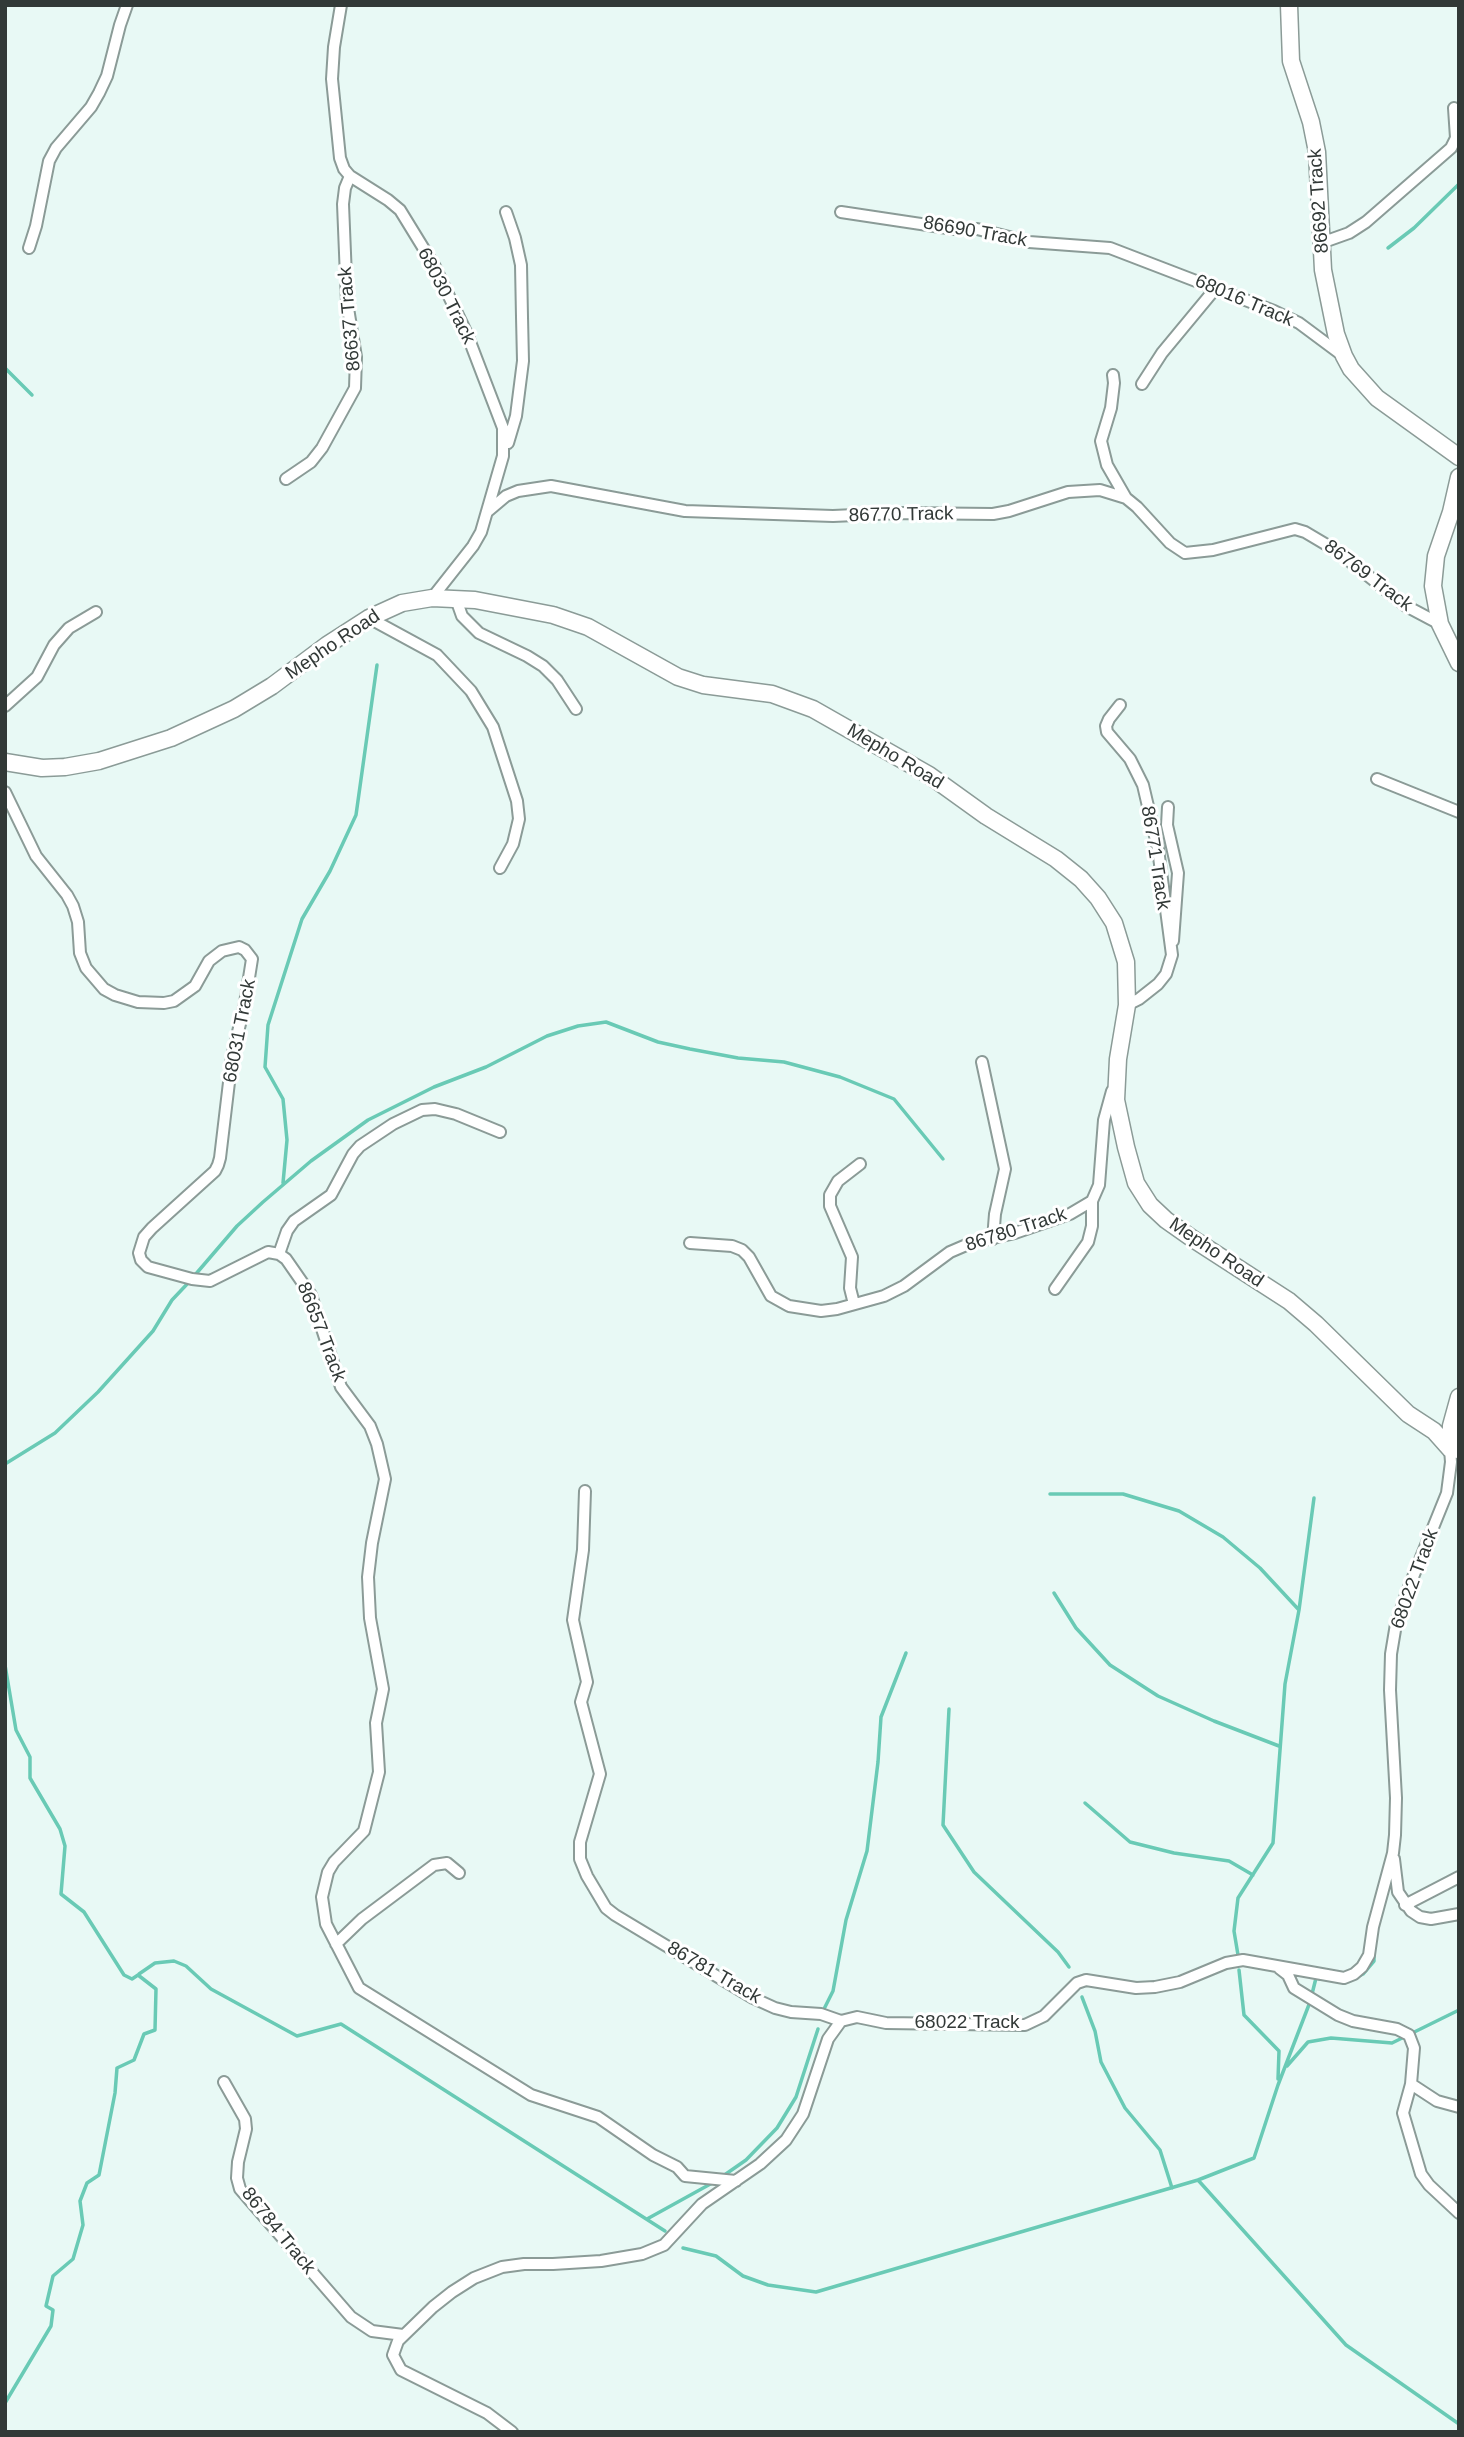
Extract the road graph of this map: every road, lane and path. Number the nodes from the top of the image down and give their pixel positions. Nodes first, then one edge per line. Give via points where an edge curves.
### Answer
1 (127, 5) edge
2 (341, 5) edge
3 (1289, 5) edge
4 (1454, 108) dead end
5 (350, 176) junction
6 (506, 212) dead end
7 (841, 212) dead end
8 (1321, 243) junction
9 (29, 248) dead end
10 (1110, 248) joint
11 (1215, 289) junction
12 (1344, 356) junction
13 (1113, 375) dead end
14 (1142, 384) dead end
15 (503, 456) junction
16 (1459, 457) edge
17 (1459, 477) edge
18 (286, 479) dead end
19 (1126, 498) junction
20 (487, 512) junction
21 (1295, 529) joint
22 (432, 598) junction
23 (456, 599) junction
24 (96, 611) dead end
25 (369, 618) junction
26 (1440, 624) junction
27 (1459, 663) edge
28 (1120, 705) dead end
29 (5, 706) edge
30 (576, 709) dead end
31 (5, 762) edge
32 (1377, 779) dead end
33 (5, 792) edge
34 (1168, 807) dead end
35 (1459, 812) edge
36 (500, 869) dead end
37 (1172, 955) junction
38 (1127, 1006) junction
39 (982, 1062) dead end
40 (1116, 1079) junction
41 (500, 1132) dead end
42 (860, 1164) dead end
43 (1092, 1201) junction
44 (993, 1239) junction
45 (690, 1242) dead end
46 (279, 1254) junction
47 (1055, 1289) dead end
48 (854, 1304) junction
49 (1459, 1397) edge
50 (1455, 1450) edge
51 (585, 1491) dead end
52 (1393, 1853) junction
53 (459, 1873) dead end
54 (1459, 1877) edge
55 (1405, 1905) junction
56 (1459, 1914) edge
57 (336, 1944) junction
58 (1276, 1966) junction
59 (841, 2021) junction
60 (223, 2082) dead end
61 (1411, 2084) junction
62 (1459, 2107) edge
63 (736, 2181) junction
64 (1459, 2213) edge
65 (403, 2335) junction
66 (512, 2432) edge

1 - 9 street via 99,93 49,161
2 - 5 street via 332,79 340,158
3 - 8 street, 86692 Track via 1291,61 1317,152
4 - 8 street via 1456,138 1444,155 1366,222
5 - 15 street, 68030 Track via 400,210 435,267 500,418
5 - 18 street, 86637 Track via 343,204 355,388 322,448
6 - 15 street via 521,265 523,361 516,416
7 - 10 street, 86690 Track via 977,229 1029,242
8 - 12 street, 86692 Track via 1329,305
10 - 11 street, 68016 Track
11 - 12 street, 68016 Track via 1287,317
11 - 14 street
12 - 16 street, 68016 Track via 1377,398
13 - 19 street via 1113,395 1101,441 1107,465
15 - 20 street, 68030 Track
17 - 26 street via 1434,571
19 - 20 street, 86770 Track via 1086,490 993,514 822,516 685,511 551,486 506,496
19 - 21 street, 86770 Track via 1185,553
20 - 22 street, 68030 Track via 473,546
21 - 26 street, 86769 Track via 1327,544 1398,600
22 - 23 street, Mepho Road
22 - 25 street, Mepho Road via 402,603
23 - 30 street via 462,615 479,633 543,666
23 - 38 street, Mepho Road via 552,615 588,627 678,677 792,700 929,775 1056,859 1098,898 1122,945
24 - 29 street via 69,628 37,677
25 - 31 street, Mepho Road via 243,704 170,738 65,767
25 - 36 street via 437,654 471,691 493,727 519,819
26 - 27 street
28 - 37 street, 86771 Track via 1109,719 1107,732 1130,759 1143,785 1158,849
32 - 35 street
33 - 46 street, 68031 Track via 36,856 73,906 80,953 104,989 138,1002 174,1001 195,986 209,961 222,950 239,947 249,954 252,964 234,1047 220,1158 215,1171 144,1237 139,1253 148,1267 210,1280 268,1252
34 - 37 street via 1167,825 1178,873
37 - 38 street via 1158,984
38 - 40 street, Mepho Road
39 - 44 street via 1006,1169
40 - 43 street via 1104,1120 1099,1185
40 - 50 street, Mepho Road via 1126,1147 1136,1183 1150,1205 1193,1239 1289,1301 1393,1400
41 - 46 street via 435,1110 393,1124 360,1146 331,1195 294,1221
42 - 48 street via 838,1181 830,1195 830,1206 852,1257
43 - 44 street, 86780 Track via 1070,1214
43 - 47 street via 1088,1242
44 - 48 street, 86780 Track via 950,1252 904,1286
45 - 48 street, 86780 Track via 742,1250 771,1296 789,1307 821,1311
46 - 57 street, 86657 Track via 311,1294 336,1377 370,1426 384,1471 368,1577 383,1689 376,1723 379,1772 367,1823 334,1862 324,1884 322,1910
49 - 50 street, 68022 Track via 1451,1426
50 - 52 street, 68022 Track via 1447,1493 1406,1592 1391,1654 1396,1798
51 - 59 street, 86781 Track via 573,1620 587,1682 582,1702 600,1774 580,1842 587,1876 606,1908 753,1998 775,2008
52 - 55 street via 1398,1892
52 - 58 street, 68022 Track via 1369,1955 1362,1967 1344,1978
53 - 57 street via 447,1863 435,1865
54 - 55 street
55 - 56 street via 1431,1919
57 - 63 street via 359,1988 531,2095 598,2117 685,2176
58 - 59 street, 68022 Track via 1243,1960 1155,1987 1086,1980 1077,1983 1044,2016 1025,2025
58 - 61 street via 1288,1975 1294,1988 1338,2015 1409,2035 1414,2048
59 - 63 street via 828,2039 795,2127 773,2153
60 - 65 street, 86784 Track via 245,2119 237,2178 244,2195 352,2318 372,2331
61 - 62 street via 1437,2101
61 - 64 street via 1403,2113 1421,2174
63 - 65 street via 702,2204 673,2238 656,2250 601,2261 502,2267 452,2292
65 - 66 street via 393,2355 401,2370 476,2407

